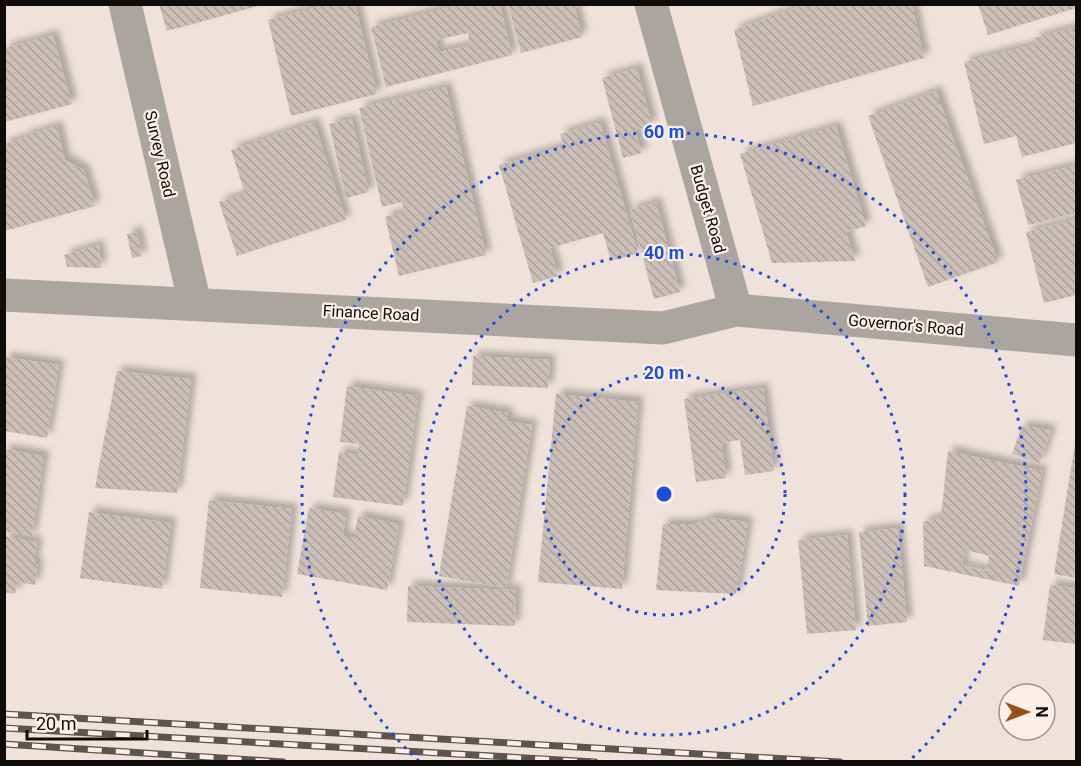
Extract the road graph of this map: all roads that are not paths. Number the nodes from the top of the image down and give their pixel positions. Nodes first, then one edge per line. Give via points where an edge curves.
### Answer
1 (125, 4) edge
2 (651, 4) edge
3 (4, 295) edge
4 (195, 304) junction
5 (736, 310) junction
6 (1077, 340) edge

1 - 4 street, Survey Road
2 - 5 street, Budget Road
3 - 4 street, Finance Road
4 - 5 street, Finance Road via 663,328
5 - 6 street, Governor's Road

